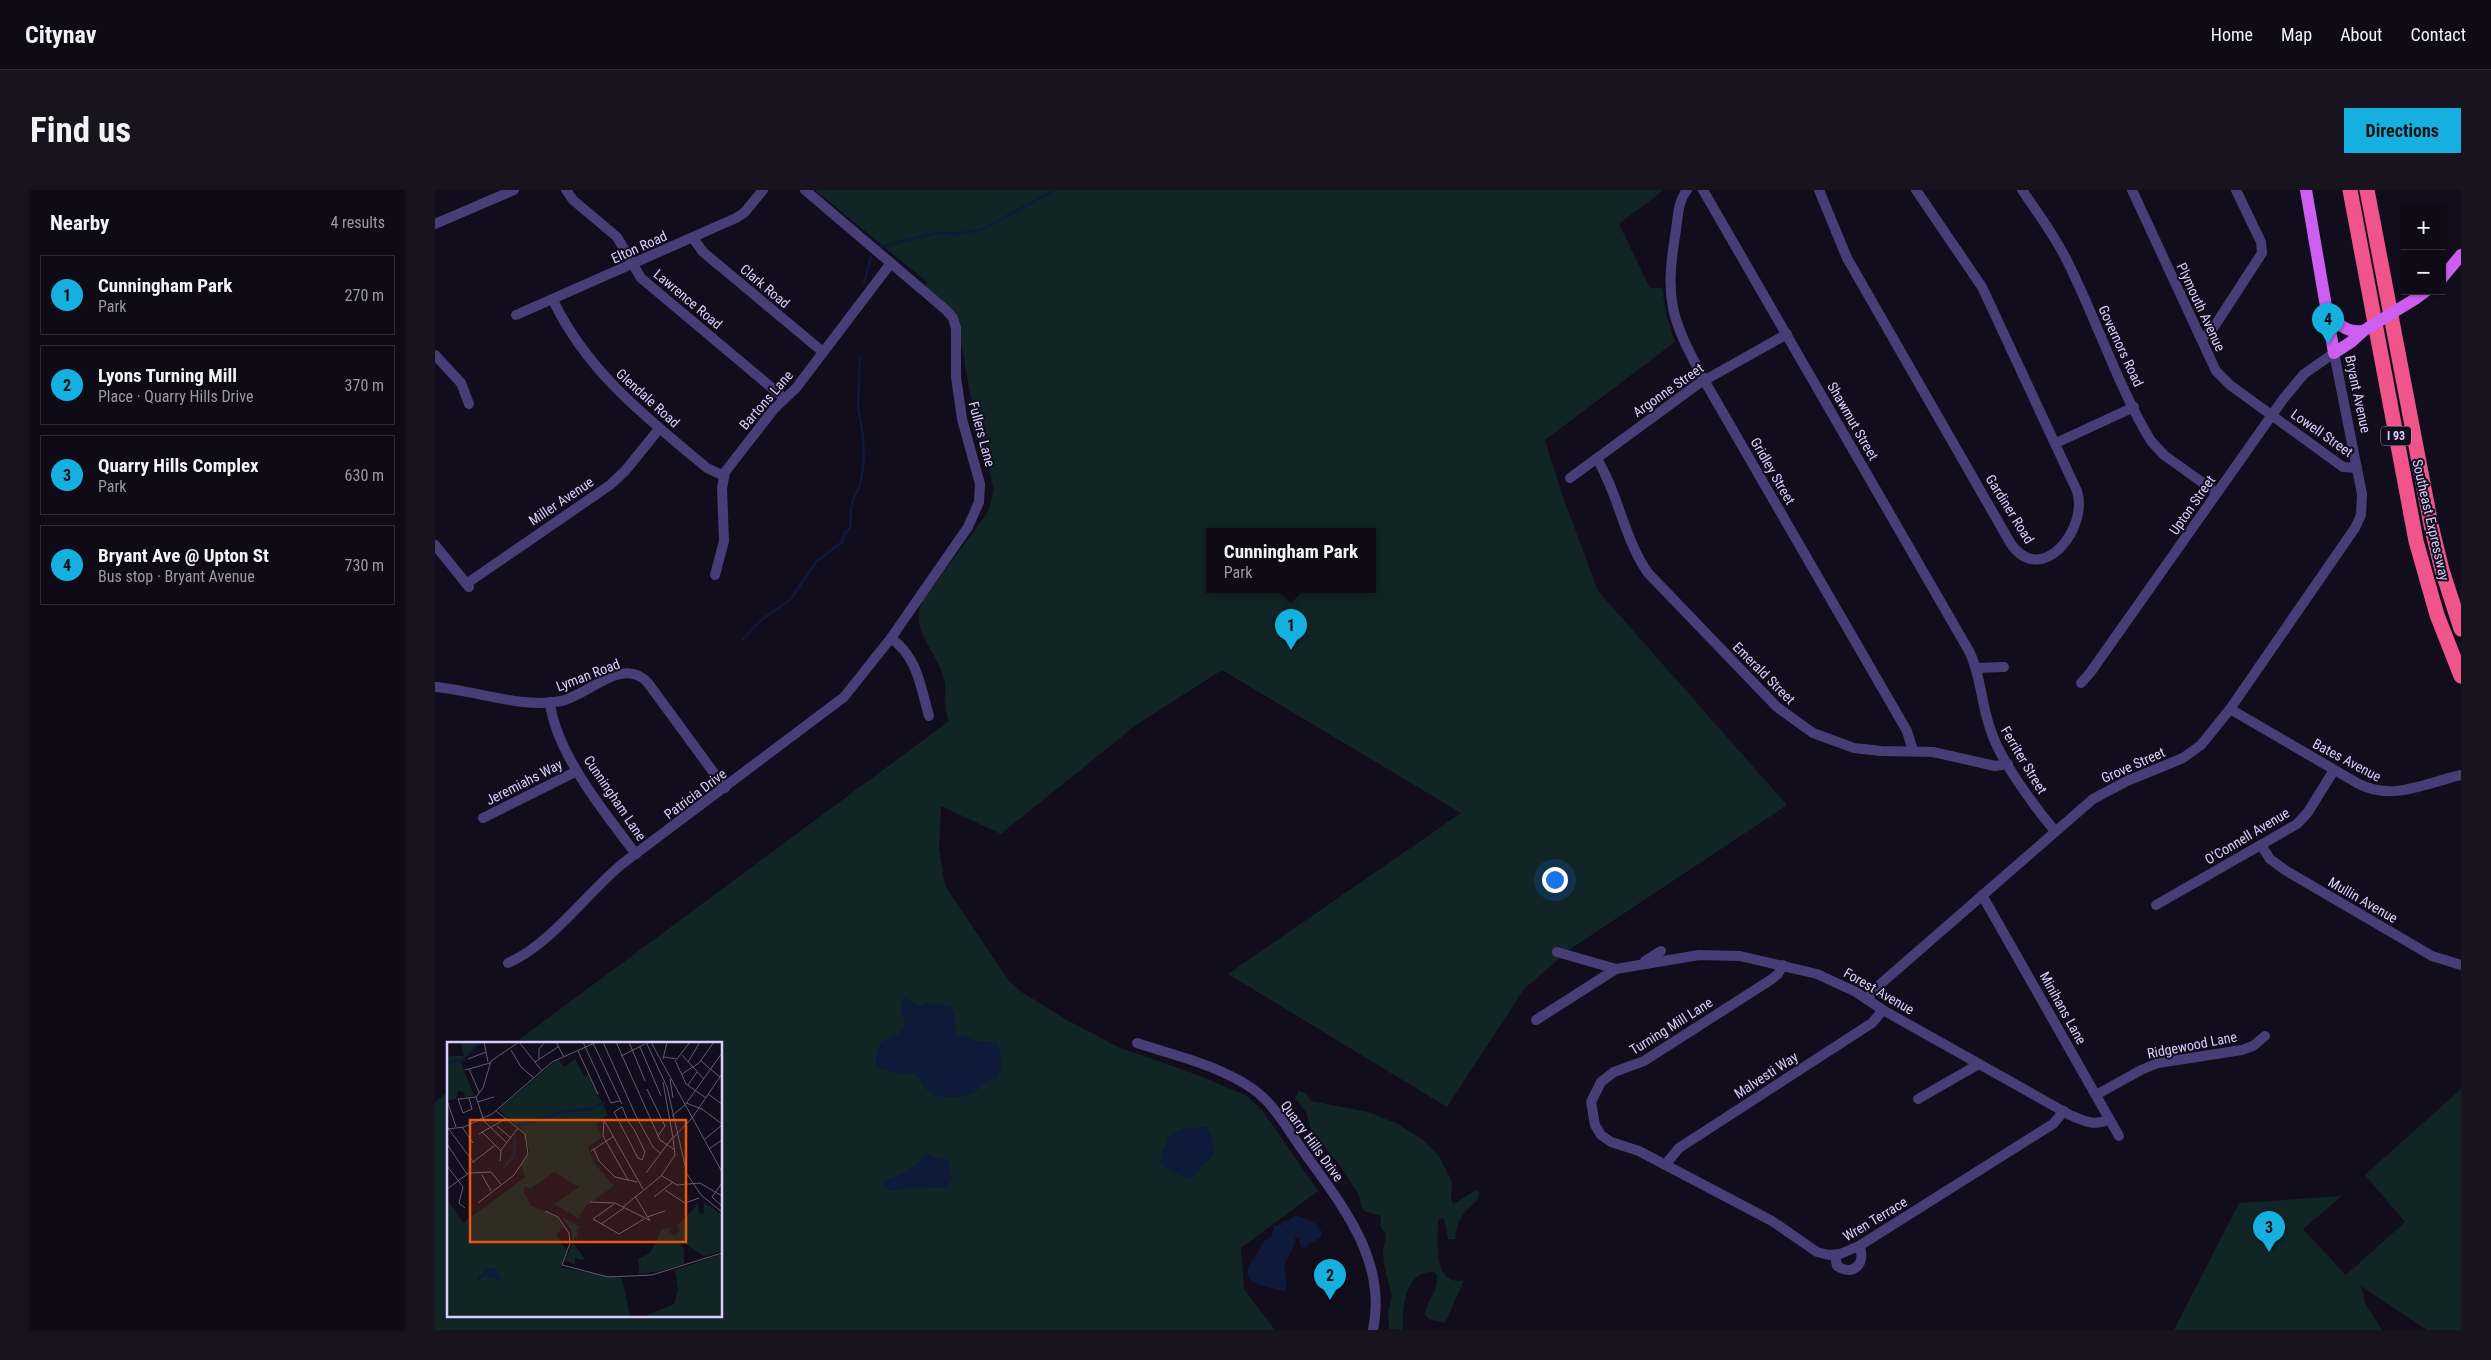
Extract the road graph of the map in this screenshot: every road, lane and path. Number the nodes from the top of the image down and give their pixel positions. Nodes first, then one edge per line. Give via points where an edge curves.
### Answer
1 (514, 190) edge
2 (566, 190) edge
3 (763, 190) edge
4 (805, 190) edge
5 (1687, 190) edge
6 (1703, 190) edge
7 (1819, 190) edge
8 (1916, 190) edge
9 (2022, 190) edge
10 (2132, 190) edge
11 (2236, 190) edge
12 (2306, 190) edge
13 (2350, 190) edge
14 (2359, 190) edge
15 (2367, 190) edge
16 (2375, 190) edge
17 (435, 224) edge
18 (693, 238) junction
19 (2461, 255) edge
20 (891, 264) junction
21 (633, 265) junction
22 (2446, 273) edge
23 (2420, 295) edge
24 (553, 300) junction
25 (2327, 302) junction
26 (516, 315) dead end
27 (2363, 330) junction
28 (1787, 334) junction
29 (2201, 338) junction
30 (823, 352) junction
31 (2334, 353) junction
32 (435, 355) edge
33 (1704, 380) junction
34 (785, 398) junction
35 (469, 404) dead end
36 (2134, 407) junction
37 (2272, 414) junction
38 (659, 429) junction
39 (2056, 443) junction
40 (1597, 459) junction
41 (2357, 468) junction
42 (724, 476) junction
43 (1570, 478) dead end
44 (2217, 492) junction
45 (2361, 515) joint
46 (435, 546) edge
47 (715, 575) dead end
48 (2461, 607) edge
49 (2461, 629) edge
50 (891, 638) junction
51 (2461, 658) edge
52 (2004, 667) dead end
53 (1976, 668) junction
54 (2461, 676) edge
55 (2081, 683) dead end
56 (435, 686) edge
57 (550, 702) junction
58 (2230, 709) junction
59 (929, 716) dead end
60 (1913, 751) junction
61 (2009, 764) junction
62 (2334, 770) junction
63 (577, 771) junction
64 (2461, 775) edge
65 (725, 788) junction
66 (483, 818) dead end
67 (2055, 831) junction
68 (2261, 845) junction
69 (636, 854) junction
70 (1982, 895) junction
71 (2156, 905) dead end
72 (1661, 951) dead end
73 (1557, 952) dead end
74 (508, 963) dead end
75 (1643, 963) junction
76 (1783, 965) junction
77 (2461, 965) edge
78 (1617, 969) junction
79 (1867, 999) junction
80 (1883, 1010) junction
81 (1536, 1020) dead end
82 (2265, 1036) dead end
83 (1137, 1043) dead end
84 (1979, 1064) junction
85 (2096, 1095) junction
86 (1918, 1099) dead end
87 (2064, 1112) junction
88 (2109, 1119) junction
89 (2119, 1136) dead end
90 (1665, 1165) junction
91 (1859, 1246) junction
92 (1835, 1255) junction
93 (1373, 1330) edge

1 - 17 street
2 - 21 street, Lawrence Road via 573,200 617,237
3 - 18 street, Elton Road via 740,216
4 - 20 street, Fullers Lane
5 - 33 street, Gridley Street via 1680,204 1673,248 1670,300 1680,333
6 - 28 street, Shawmut Street
7 - 39 street, Gardiner Road via 1852,267 2011,544 2027,558 2043,559 2056,552 2079,518 2079,496
8 - 39 street, Gardiner Road via 1982,287
9 - 36 street, Governors Road via 2051,232 2072,271
10 - 29 street, Plymouth Avenue
11 - 29 street via 2261,242 2262,253 2212,330
12 - 25 main road, Bryant Avenue
13 - 54 highway, Southeast Expressway / I 93 via 2413,527 2433,601
14 - 51 highway, I 93 via 2425,540 2439,599
15 - 49 highway, I 93 via 2431,525
16 - 48 highway, Southeast Expressway / I 93 via 2434,508
18 - 21 street, Elton Road
18 - 30 street, Clark Road via 703,252
19 - 22 main road
20 - 30 street, Bartons Lane
20 - 50 street, Fullers Lane via 953,318 957,334 960,411 978,470 980,490 977,507 964,533
21 - 24 street, Elton Road
21 - 34 street, Lawrence Road via 641,278
23 - 27 main road, bridge
24 - 26 street, Elton Road
24 - 38 street, Glendale Road via 605,378
25 - 27 main road via 2339,324 2351,330
25 - 31 main road, Bryant Avenue
27 - 31 main road
28 - 33 street, Argonne Street
28 - 53 street, Shawmut Street via 1967,646
29 - 37 street, Plymouth Avenue via 2220,376
30 - 34 street, Bartons Lane
31 - 37 street, Upton Street via 2304,374
31 - 41 street, Bryant Avenue
32 - 35 street via 461,383
33 - 40 street, Argonne Street
33 - 60 street, Gridley Street via 1907,731
34 - 42 street, Bartons Lane
36 - 39 street
36 - 44 street, Governors Road via 2159,450
37 - 41 street, Lowell Street via 2343,467
37 - 44 street, Upton Street
38 - 42 street, Glendale Road via 707,468
38 - 46 street, Miller Avenue via 610,485 468,586
40 - 43 street, Argonne Street
40 - 60 street, Emerald Street via 1636,554 1648,573 1783,713 1813,733 1845,746
41 - 45 street, Bryant Avenue via 2362,494
42 - 47 street via 721,492 724,534
44 - 55 street, Upton Street via 2091,674
45 - 58 street, Grove Street
50 - 59 street via 913,661
50 - 65 street, Patricia Drive via 844,697
52 - 53 street
53 - 61 street, Ferriter Street via 1990,730
56 - 57 street, Lyman Road
57 - 63 street, Cunningham Lane via 555,726
57 - 65 street, Lyman Road via 573,698 622,674 641,676
58 - 62 street, Bates Avenue
58 - 67 street, Grove Street via 2206,740 2192,752 2102,793
60 - 61 street, Emerald Street via 1933,752 1995,766
61 - 67 street, Ferriter Street
62 - 64 street, Bates Avenue via 2370,790 2387,793
62 - 68 street, O'Connell Avenue via 2301,820
63 - 66 street, Jeremiahs Way
63 - 69 street, Cunningham Lane
65 - 69 street, Patricia Drive
67 - 70 street, Grove Street
68 - 71 street, O'Connell Avenue
68 - 77 street, Mullin Avenue via 2270,859 2285,870 2425,952
69 - 74 street, Patricia Drive via 599,884 530,952
70 - 79 street, Grove Street via 1877,986
70 - 85 street, Minihans Lane
72 - 75 street
73 - 78 street, Forest Avenue
75 - 76 street, Forest Avenue via 1715,954
75 - 78 street, Forest Avenue
76 - 79 street, Forest Avenue via 1827,978
76 - 90 street, Turning Mill Lane via 1772,979 1644,1061 1609,1074 1597,1086 1591,1102 1591,1114 1601,1135
78 - 81 street
79 - 80 street, Forest Avenue
80 - 84 street, Forest Avenue
80 - 90 street, Malvesti Way via 1872,1023 1679,1148
82 - 85 street, Ridgewood Lane via 2243,1050 2152,1065
83 - 93 street, Quarry Hills Drive via 1229,1075 1254,1090 1270,1105 1333,1193 1363,1243 1375,1291
84 - 86 street
84 - 87 street, Forest Avenue
85 - 88 street, Minihans Lane
87 - 88 street, Forest Avenue via 2092,1123
87 - 91 street, Wren Terrace via 2053,1124
88 - 89 street, Minihans Lane
90 - 92 street, Wren Terrace via 1777,1224 1812,1249
91 - 92 street, Wren Terrace
91 - 92 street via 1862,1259 1853,1270 1837,1266

